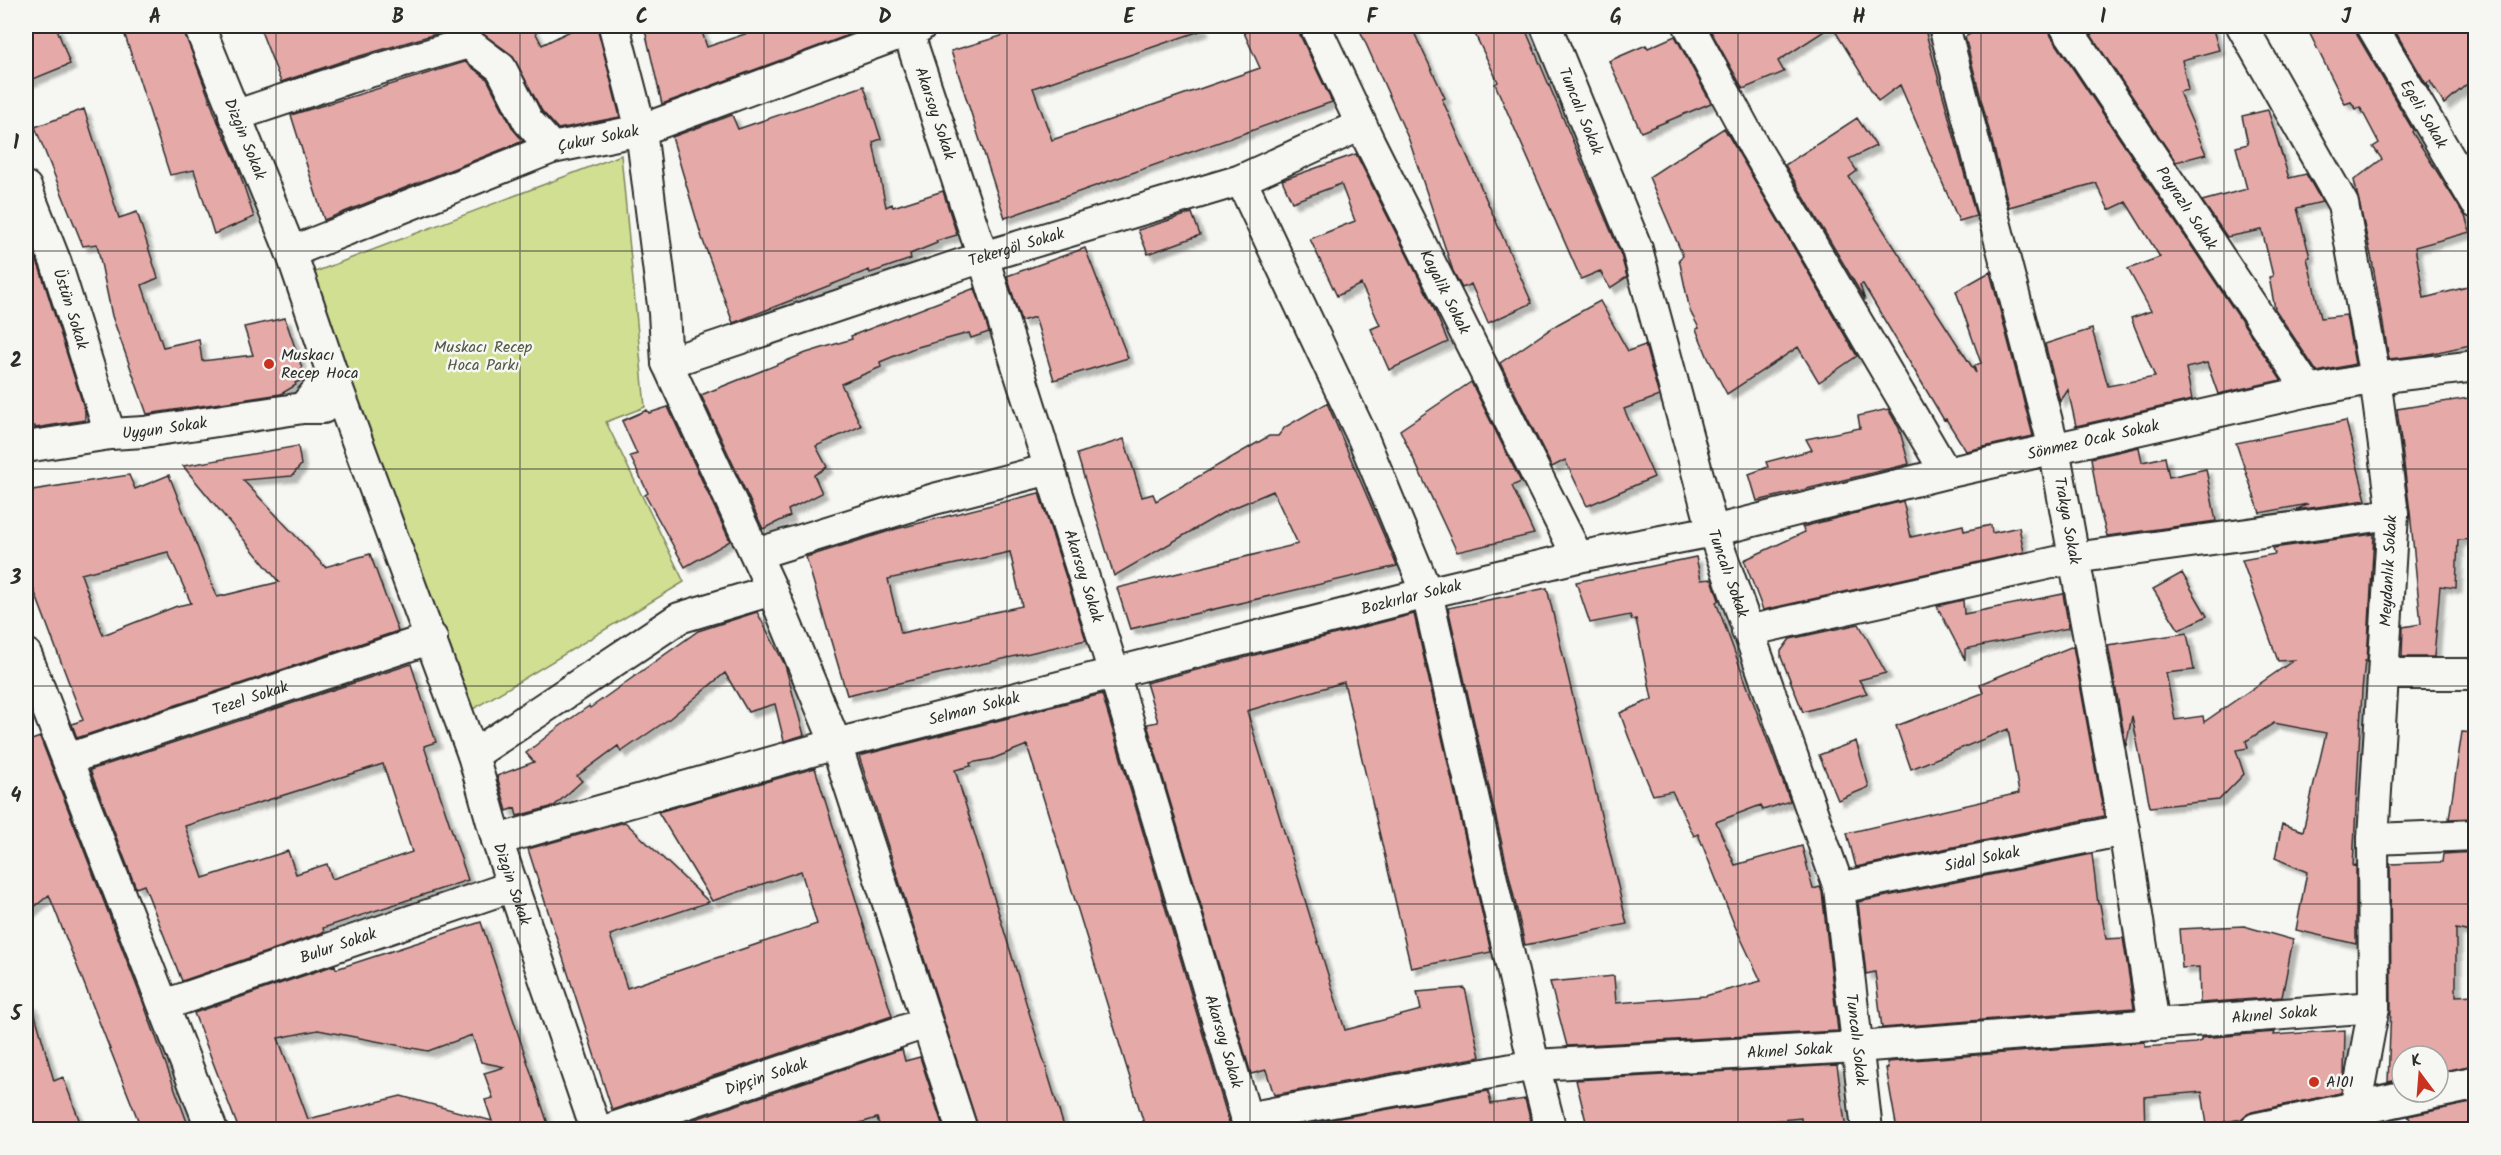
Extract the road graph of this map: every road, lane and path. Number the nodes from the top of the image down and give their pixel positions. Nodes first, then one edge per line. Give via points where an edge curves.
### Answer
1 (199, 26) edge
2 (614, 26) edge
3 (1315, 26) edge
4 (1546, 26) edge
5 (1689, 26) edge
6 (1944, 26) edge
7 (2065, 26) edge
8 (2242, 26) edge
9 (2372, 26) edge
10 (911, 27) edge
11 (234, 116) junction
12 (1361, 125) junction
13 (641, 130) junction
14 (552, 148) junction
15 (1241, 180) junction
16 (26, 187) edge
17 (2475, 203) edge
18 (291, 252) junction
19 (983, 257) junction
20 (667, 363) junction
21 (2475, 366) edge
22 (332, 373) junction
23 (2375, 378) junction
24 (2309, 391) junction
25 (303, 408) junction
26 (345, 408) junction
27 (110, 434) junction
28 (26, 447) edge
29 (2054, 448) junction
30 (1050, 470) junction
31 (1946, 473) junction
32 (2393, 514) junction
33 (1713, 531) junction
34 (756, 554) junction
35 (1578, 557) junction
36 (2074, 558) junction
37 (772, 590) junction
38 (1427, 593) junction
39 (1747, 631) junction
40 (432, 638) junction
41 (26, 654) edge
42 (1114, 673) junction
43 (2384, 674) junction
44 (2475, 674) edge
45 (836, 744) junction
46 (473, 755) junction
47 (68, 759) junction
48 (2124, 830) junction
49 (2475, 835) edge
50 (2373, 839) junction
51 (496, 840) junction
52 (513, 886) junction
53 (1839, 888) junction
54 (164, 1005) junction
55 (2374, 1006) junction
56 (926, 1023) junction
57 (2154, 1025) junction
58 (1857, 1047) junction
59 (1534, 1065) junction
60 (2475, 1083) edge
61 (2450, 1088) edge
62 (2390, 1101) edge
63 (2355, 1109) junction
64 (1248, 1124) edge
65 (2295, 1125) edge
66 (212, 1130) edge
67 (596, 1130) edge
68 (607, 1130) edge
69 (962, 1130) edge
70 (1551, 1130) edge
71 (1867, 1130) edge
72 (2256, 1130) edge

1 - 11 street, Dizgin Sokak
2 - 13 street
3 - 12 street, Kayalik Sokak
4 - 33 street, Tuncalı Sokak via 1637,249
5 - 31 street via 1755,148
6 - 29 street, Trakya Sokak
7 - 24 street, Poyrazlı Sokak
8 - 23 street, Meydanlık Sokak via 2343,204
9 - 17 street, Egeli Sokak
10 - 13 street, Çukur Sokak
10 - 19 street, Akarsoy Sokak
11 - 14 street via 468,43 501,68 528,121
11 - 18 street, Dizgin Sokak
12 - 15 street, Tekergöl Sokak
12 - 35 street, Kayalik Sokak
13 - 14 street, Çukur Sokak
13 - 20 street
14 - 18 street, Çukur Sokak
15 - 19 street, Tekergöl Sokak
15 - 38 street via 1363,438
16 - 27 street, Üstün Sokak via 56,263
18 - 22 street, Dizgin Sokak
19 - 20 street, Tekergöl Sokak
19 - 30 street, Akarsoy Sokak
20 - 34 street
21 - 23 street, Sönmez Ocak Sokak
22 - 25 street
22 - 26 street, Dizgin Sokak
23 - 24 street, Sönmez Ocak Sokak
23 - 32 street, Meydanlık Sokak
24 - 29 street, Sönmez Ocak Sokak
25 - 26 street, Uygun Sokak
25 - 27 street, Uygun Sokak
26 - 40 street, Dizgin Sokak
27 - 28 street, Uygun Sokak
29 - 31 street, Sönmez Ocak Sokak
29 - 36 street, Trakya Sokak
30 - 34 street via 934,499
30 - 42 street, Akarsoy Sokak
31 - 33 street, Sönmez Ocak Sokak
32 - 36 street
32 - 43 street, Meydanlık Sokak
33 - 35 street, Bozkırlar Sokak
33 - 39 street, Tuncalı Sokak
34 - 37 street
35 - 38 street, Bozkırlar Sokak
36 - 39 street
36 - 48 street, Trakya Sokak
37 - 45 street
37 - 46 street via 679,618
38 - 42 street, Bozkırlar Sokak
38 - 59 street
39 - 53 street, Tuncalı Sokak
40 - 46 street, Dizgin Sokak
40 - 47 street, Tezel Sokak
41 - 47 street
42 - 45 street, Selman Sokak
42 - 64 street, Akarsoy Sokak
43 - 44 street
43 - 50 street, Meydanlık Sokak
45 - 51 street, Selman Sokak
45 - 56 street
46 - 51 street, Dizgin Sokak
47 - 54 street
48 - 53 street, Sidal Sokak
48 - 57 street, Trakya Sokak
49 - 50 street
50 - 55 street, Meydanlık Sokak
51 - 52 street, Dizgin Sokak
52 - 54 street, Bulur Sokak
52 - 67 street, Dizgin Sokak
53 - 58 street, Tuncalı Sokak
54 - 66 street
55 - 57 street, Akınel Sokak
55 - 63 street, Meydanlık Sokak
56 - 68 street, Dipçin Sokak
56 - 69 street
57 - 58 street, Akınel Sokak
58 - 59 street, Akınel Sokak
58 - 71 street, Tuncalı Sokak
59 - 64 street, Akınel Sokak
59 - 70 street
60 - 61 main road
62 - 63 main road
63 - 65 main road
65 - 72 main road

